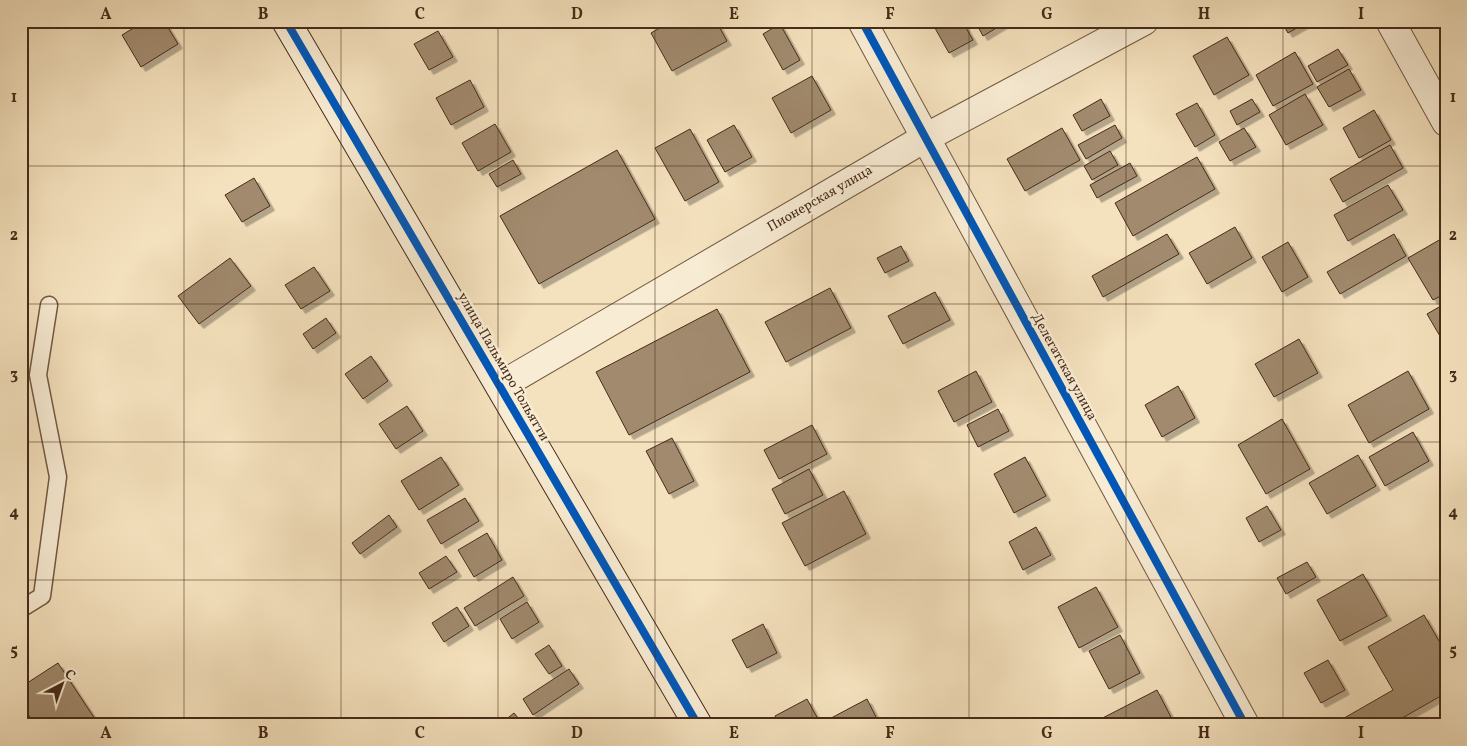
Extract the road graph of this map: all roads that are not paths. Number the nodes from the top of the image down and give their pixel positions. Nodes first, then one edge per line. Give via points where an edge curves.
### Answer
1 (286, 21) edge
2 (862, 21) edge
3 (1144, 21) edge
4 (1390, 21) edge
5 (1446, 122) edge
6 (925, 138) junction
7 (49, 305) dead end
8 (500, 386) junction
9 (21, 609) edge
10 (698, 725) edge
11 (1245, 725) edge

1 - 8 street, улица Пальмиро Тольятти
2 - 6 street, Делегатская улица
3 - 6 street, Пионерская улица
4 - 5 street
6 - 8 street, Пионерская улица
6 - 11 street, Делегатская улица
7 - 9 lane via 38,375 58,477 42,596
8 - 10 street, улица Пальмиро Тольятти

